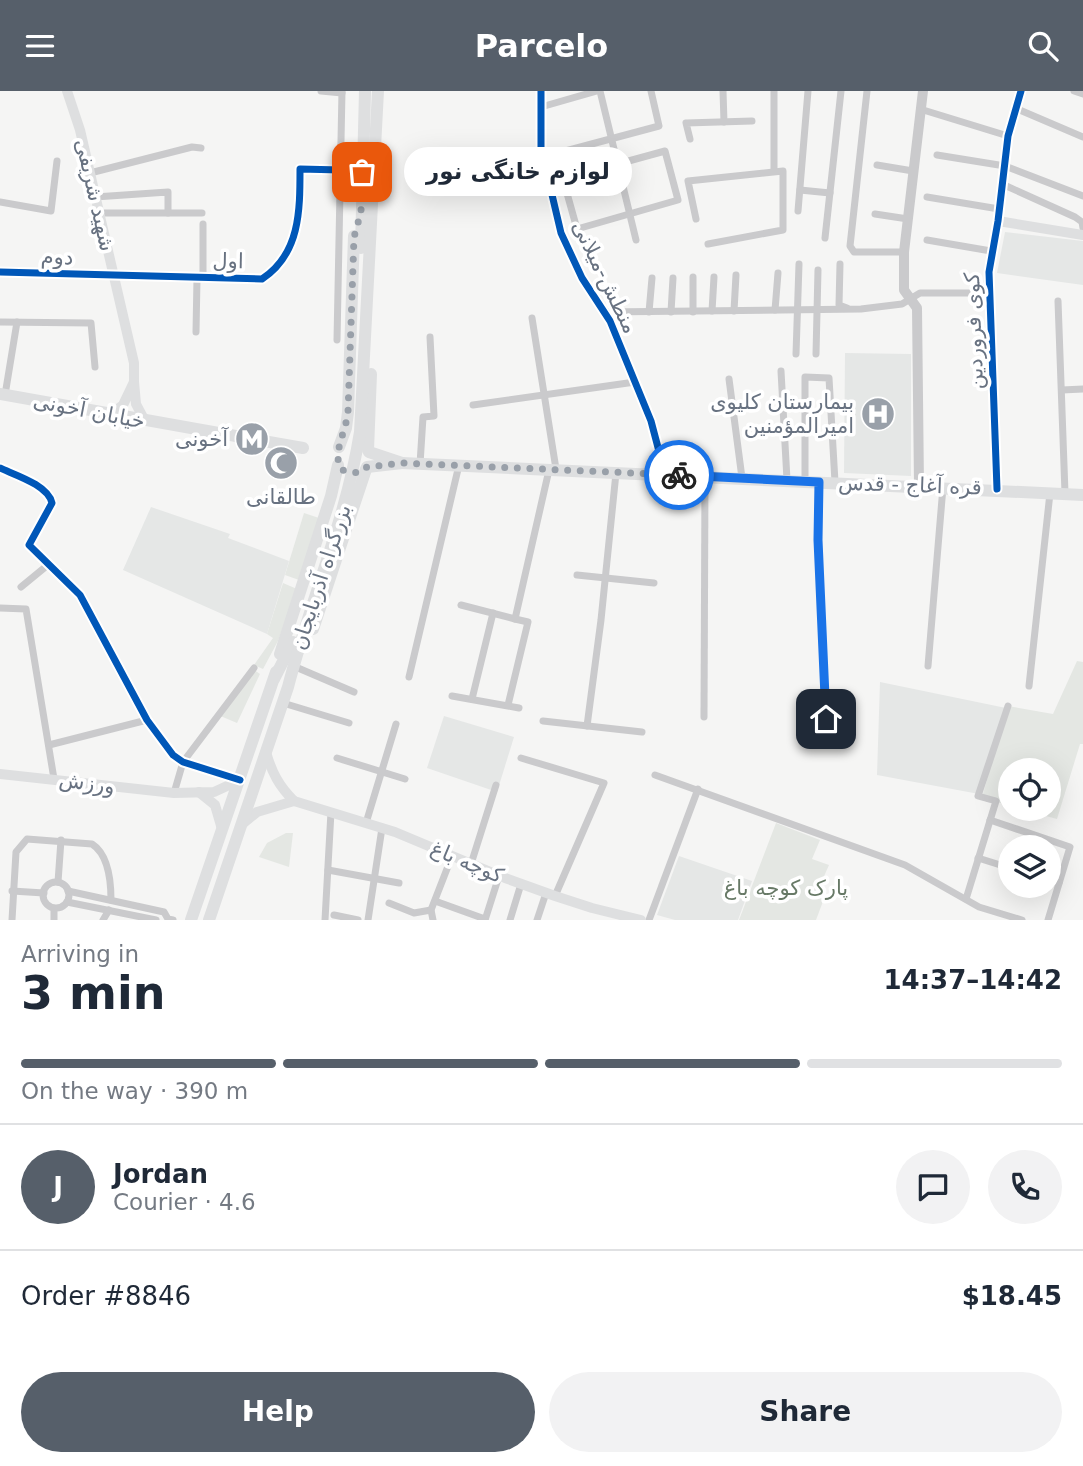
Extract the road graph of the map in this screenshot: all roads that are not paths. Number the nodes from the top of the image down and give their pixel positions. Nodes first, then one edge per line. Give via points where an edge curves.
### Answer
1 (67, 91) edge
2 (321, 91) edge
3 (365, 91) edge
4 (378, 91) edge
5 (541, 91) edge
6 (610, 91) edge
7 (650, 91) edge
8 (723, 91) edge
9 (774, 91) edge
10 (808, 91) edge
11 (841, 91) edge
12 (867, 91) edge
13 (923, 91) edge
14 (1021, 91) edge
15 (1074, 91) edge
16 (342, 92) edge
17 (599, 92) edge
18 (1083, 94) edge
19 (541, 107) junction
20 (1015, 108) junction
21 (920, 109) junction
22 (752, 121) dead end
23 (724, 122) junction
24 (1008, 136) junction
25 (1083, 137) edge
26 (611, 138) junction
27 (690, 139) dead end
28 (201, 148) dead end
29 (937, 155) dead end
30 (542, 157) junction
31 (57, 162) dead end
32 (617, 163) junction
33 (877, 165) dead end
34 (1004, 166) junction
35 (341, 170) junction
36 (774, 171) junction
37 (913, 171) junction
38 (90, 173) junction
39 (1002, 184) junction
40 (800, 190) junction
41 (830, 193) junction
42 (1083, 196) edge
43 (95, 197) junction
44 (927, 197) dead end
45 (0, 202) edge
46 (570, 205) junction
47 (554, 208) junction
48 (999, 209) junction
49 (798, 211) dead end
50 (99, 213) junction
51 (168, 213) junction
52 (202, 213) dead end
53 (366, 214) junction
54 (629, 214) junction
55 (875, 214) dead end
56 (696, 219) dead end
57 (908, 219) junction
58 (998, 221) junction
59 (203, 224) dead end
60 (1083, 228) edge
61 (1083, 235) edge
62 (825, 238) dead end
63 (636, 240) dead end
64 (927, 240) dead end
65 (708, 244) dead end
66 (991, 251) junction
67 (904, 252) junction
68 (799, 264) dead end
69 (839, 264) dead end
70 (818, 270) dead end
71 (0, 272) edge
72 (778, 273) dead end
73 (736, 275) dead end
74 (114, 277) junction
75 (693, 277) dead end
76 (714, 277) dead end
77 (200, 278) junction
78 (652, 278) dead end
79 (673, 278) dead end
80 (991, 293) junction
81 (911, 299) junction
82 (1058, 301) dead end
83 (849, 309) junction
84 (775, 310) junction
85 (796, 310) junction
86 (817, 310) junction
87 (693, 311) junction
88 (712, 311) junction
89 (734, 311) junction
90 (604, 312) junction
91 (649, 312) junction
92 (671, 312) junction
93 (532, 318) dead end
94 (0, 322) edge
95 (17, 322) junction
96 (196, 332) dead end
97 (430, 337) dead end
98 (337, 340) dead end
99 (796, 354) dead end
100 (816, 354) dead end
101 (95, 367) dead end
102 (781, 371) dead end
103 (729, 379) dead end
104 (635, 381) junction
105 (134, 382) junction
106 (1083, 389) edge
107 (1062, 390) junction
108 (3, 394) edge
109 (544, 395) junction
110 (473, 405) dead end
111 (359, 408) junction
112 (110, 415) junction
113 (145, 421) junction
114 (340, 447) junction
115 (303, 448) dead end
116 (368, 451) junction
117 (402, 463) junction
118 (420, 464) junction
119 (338, 465) junction
120 (459, 465) junction
121 (0, 468) edge
122 (367, 468) junction
123 (552, 469) junction
124 (616, 472) junction
125 (665, 474) junction
126 (705, 476) junction
127 (742, 478) junction
128 (787, 480) junction
129 (812, 481) junction
130 (835, 482) junction
131 (919, 485) junction
132 (943, 487) junction
133 (997, 489) junction
134 (1050, 492) junction
135 (1065, 493) junction
136 (1083, 495) edge
137 (343, 501) junction
138 (49, 564) junction
139 (577, 575) dead end
140 (605, 579) junction
141 (654, 583) dead end
142 (21, 587) dead end
143 (461, 605) dead end
144 (0, 608) edge
145 (493, 613) junction
146 (515, 619) junction
147 (928, 666) dead end
148 (254, 668) dead end
149 (298, 668) junction
150 (409, 677) dead end
151 (1029, 686) dead end
152 (288, 687) junction
153 (354, 692) dead end
154 (452, 696) dead end
155 (472, 699) junction
156 (283, 703) junction
157 (508, 705) junction
158 (1008, 706) dead end
159 (519, 708) dead end
160 (704, 717) dead end
161 (826, 719) dead end
162 (147, 720) junction
163 (543, 721) dead end
164 (349, 723) dead end
165 (396, 724) dead end
166 (587, 726) junction
167 (642, 732) dead end
168 (49, 745) junction
169 (266, 752) junction
170 (337, 758) dead end
171 (521, 758) dead end
172 (183, 762) junction
173 (381, 772) junction
174 (0, 774) edge
175 (655, 775) dead end
176 (54, 779) junction
177 (405, 779) dead end
178 (240, 780) junction
179 (496, 785) dead end
180 (698, 789) junction
181 (174, 793) junction
182 (199, 793) junction
183 (294, 801) junction
184 (331, 812) junction
185 (990, 820) junction
186 (366, 823) junction
187 (241, 825) junction
188 (382, 828) junction
189 (222, 831) junction
190 (1033, 835) edge
191 (61, 840) junction
192 (1061, 845) edge
193 (452, 856) junction
194 (978, 858) junction
195 (471, 864) junction
196 (998, 864) edge
197 (328, 870) junction
198 (499, 876) junction
199 (1061, 877) edge
200 (374, 878) junction
201 (58, 882) junction
202 (399, 883) dead end
203 (521, 884) junction
204 (12, 891) junction
205 (68, 891) junction
206 (44, 893) junction
207 (550, 894) junction
208 (1055, 898) edge
209 (966, 899) junction
210 (111, 900) junction
211 (435, 901) junction
212 (67, 902) junction
213 (389, 903) dead end
214 (54, 909) junction
215 (109, 910) junction
216 (431, 910) junction
217 (593, 914) edge
218 (334, 915) dead end
219 (413, 916) edge
220 (485, 919) edge
221 (12, 920) edge
222 (54, 920) edge
223 (103, 920) edge
224 (156, 920) edge
225 (169, 920) edge
226 (191, 920) edge
227 (209, 920) edge
228 (325, 920) edge
229 (358, 920) edge
230 (368, 920) edge
231 (433, 920) edge
232 (510, 920) edge
233 (537, 920) edge
234 (641, 920) edge
235 (649, 920) edge
236 (1022, 920) edge
237 (1048, 920) edge

1 - 38 main road, شهید شریفی
2 - 16 street
3 - 53 main road, بزرگراه آذربایجان
4 - 53 main road, بزرگراه آذربایجان
5 - 19 street, منطش-میلانی
6 - 17 street
7 - 26 street via 659,126
8 - 23 street
9 - 36 street
10 - 40 street
11 - 41 street
12 - 67 street via 850,246 854,252
13 - 21 street
14 - 20 street, کوی فروردین
15 - 18 street
16 - 35 street
17 - 19 street
17 - 26 street
19 - 30 street, منطش-میلانی
20 - 24 street, کوی فروردین
20 - 25 street
21 - 24 street
21 - 37 street
22 - 23 street
23 - 27 street via 686,123
24 - 34 street, کوی فروردین
26 - 30 street
26 - 32 street
28 - 38 street
29 - 34 street
30 - 47 street, منطش-میلانی
31 - 45 street via 51,211
32 - 46 street via 563,179
32 - 54 street
32 - 54 street via 665,151 678,200
33 - 37 street
34 - 39 street, کوی فروردین
34 - 42 street
35 - 77 street, اول via 300,169 299,210 291,247 277,269 262,279
35 - 98 street
36 - 56 street via 688,181
36 - 65 street via 783,171 783,230
37 - 57 street
38 - 43 main road, شهید شریفی
39 - 48 street, کوی فروردین
39 - 60 street via 1075,217
40 - 41 street
40 - 49 street
41 - 62 street
43 - 50 main road, شهید شریفی
43 - 51 street via 168,192
44 - 48 street
46 - 47 street
46 - 54 street via 577,229
47 - 90 street, منطش-میلانی via 572,259
48 - 58 street, کوی فروردین
50 - 51 street
50 - 74 main road, شهید شریفی
51 - 52 street
53 - 111 main road, بزرگراه آذربایجان
53 - 111 main road, بزرگراه آذربایجان via 376,257
54 - 63 street
55 - 57 street
57 - 67 street
58 - 61 main road
58 - 66 street, کوی فروردین
59 - 77 street
64 - 66 street
66 - 80 street, کوی فروردین
67 - 81 street via 904,290
68 - 85 street
69 - 83 street via 839,305
70 - 86 street
71 - 74 street, دوم
72 - 84 street
73 - 89 street
74 - 77 street, اول
74 - 105 main road, شهید شریفی via 134,363
75 - 87 street
76 - 88 street
77 - 96 street
78 - 91 street
79 - 92 street
80 - 81 street via 920,293
80 - 133 street, کوی فروردین
81 - 83 street via 902,304
81 - 131 street via 917,308
82 - 107 street
83 - 86 street
84 - 85 street
84 - 89 street
85 - 86 street
85 - 99 street
86 - 100 street
87 - 88 street
87 - 92 street
88 - 89 street
90 - 91 street
90 - 104 street, منطش-میلانی
91 - 92 street
93 - 109 street
94 - 95 street
95 - 101 street via 91,323
95 - 108 street
97 - 118 street via 434,416 423,417
102 - 128 street
103 - 127 street
104 - 109 street
104 - 125 street, منطش-میلانی
105 - 112 main road via 123,405
105 - 113 main road, شهید شریفی via 136,404
106 - 107 street
107 - 135 street
108 - 112 main road, خیابان آخونی
109 - 110 street
109 - 123 street
111 - 114 main road, بزرگراه آذربایجان
111 - 116 main road, بزرگراه آذربایجان
111 - 137 main road, بزرگراه آذربایجان
112 - 113 main road, خیابان آخونی
113 - 115 main road, خیابان آخونی
114 - 116 main road via 347,443
114 - 119 main road
116 - 117 main road
116 - 122 main road
117 - 118 main road, قره آغاج - قدس
117 - 122 main road
118 - 120 main road, قره آغاج - قدس
119 - 122 main road via 358,473
119 - 137 main road, بزرگراه آذربایجان
120 - 123 main road, قره آغاج - قدس
120 - 150 street
121 - 138 street via 51,497 29,545
122 - 137 main road, بزرگراه آذربایجان
123 - 124 main road, قره آغاج - قدس
123 - 146 street
124 - 125 main road, قره آغاج - قدس
124 - 140 street
125 - 126 main road, قره آغاج - قدس
126 - 127 main road, قره آغاج - قدس
126 - 160 street
127 - 128 main road, قره آغاج - قدس
128 - 129 main road, قره آغاج - قدس
129 - 130 main road, قره آغاج - قدس
129 - 130 street via 805,377 829,377
129 - 161 street
130 - 131 main road, قره آغاج - قدس
131 - 132 main road, قره آغاج - قدس
132 - 133 main road, قره آغاج - قدس
132 - 147 street
133 - 134 main road, قره آغاج - قدس
134 - 135 main road, قره آغاج - قدس
134 - 151 street
135 - 136 main road, قره آغاج - قدس
137 - 149 main road, بزرگراه آذربایجان
137 - 152 main road, بزرگراه آذربایجان
137 - 178 main road, بزرگراه آذربایجان via 282,646
138 - 142 street
138 - 162 street via 79,595
139 - 140 street
140 - 141 street
140 - 166 street
143 - 145 street
144 - 168 street via 26,609
145 - 146 street
145 - 155 street
146 - 157 street via 528,622
148 - 172 street
149 - 152 main road, بزرگراه آذربایجان
149 - 153 street
152 - 156 main road, بزرگراه آذربایجان
154 - 155 street
155 - 157 street
156 - 164 street
156 - 169 main road, بزرگراه آذربایجان
157 - 159 street
158 - 185 street via 978,796 996,801
162 - 168 street
162 - 172 street
163 - 166 street
165 - 173 street
166 - 167 street
168 - 176 street
169 - 183 main road via 281,789
169 - 187 main road, بزرگراه آذربایجان
170 - 173 street
171 - 207 street via 604,783
172 - 178 street
172 - 181 street
173 - 177 street
173 - 186 street
174 - 176 main road, ورزش
175 - 180 street
176 - 181 main road, ورزش
178 - 182 main road, ورزش via 214,792
178 - 189 main road, بزرگراه آذربایجان
179 - 195 street
180 - 209 street via 905,865
180 - 235 street
181 - 182 main road, ورزش
182 - 189 main road via 215,805
183 - 184 main road, کوچه باغ
183 - 187 main road via 257,812
184 - 186 main road, کوچه باغ
184 - 197 street
185 - 190 street
185 - 194 street
186 - 188 main road, کوچه باغ
187 - 227 main road, بزرگراه آذربایجان
188 - 193 main road, کوچه باغ
188 - 200 street
189 - 226 main road, بزرگراه آذربایجان
191 - 201 street
191 - 204 street via 27,839 16,852
191 - 210 street via 99,849 111,879
192 - 199 street via 1070,848
193 - 195 main road, کوچه باغ
193 - 211 street
194 - 196 street
194 - 209 street
195 - 198 main road, کوچه باغ
197 - 200 street
197 - 228 street
198 - 203 main road, کوچه باغ
198 - 220 street
200 - 202 street
200 - 230 street
201 - 205 street
201 - 206 street via 49,884
203 - 207 main road, کوچه باغ
203 - 232 street
204 - 206 street
204 - 221 street
205 - 210 street
205 - 212 street
206 - 214 street via 45,904
207 - 217 main road, کوچه باغ
207 - 233 street
208 - 237 street
209 - 236 street
210 - 225 street via 164,912
211 - 216 street
211 - 220 street
212 - 214 street
212 - 215 street
213 - 219 street
214 - 222 street
215 - 223 street
215 - 224 street
216 - 219 street
216 - 231 street
217 - 234 main road, کوچه باغ
218 - 229 street

